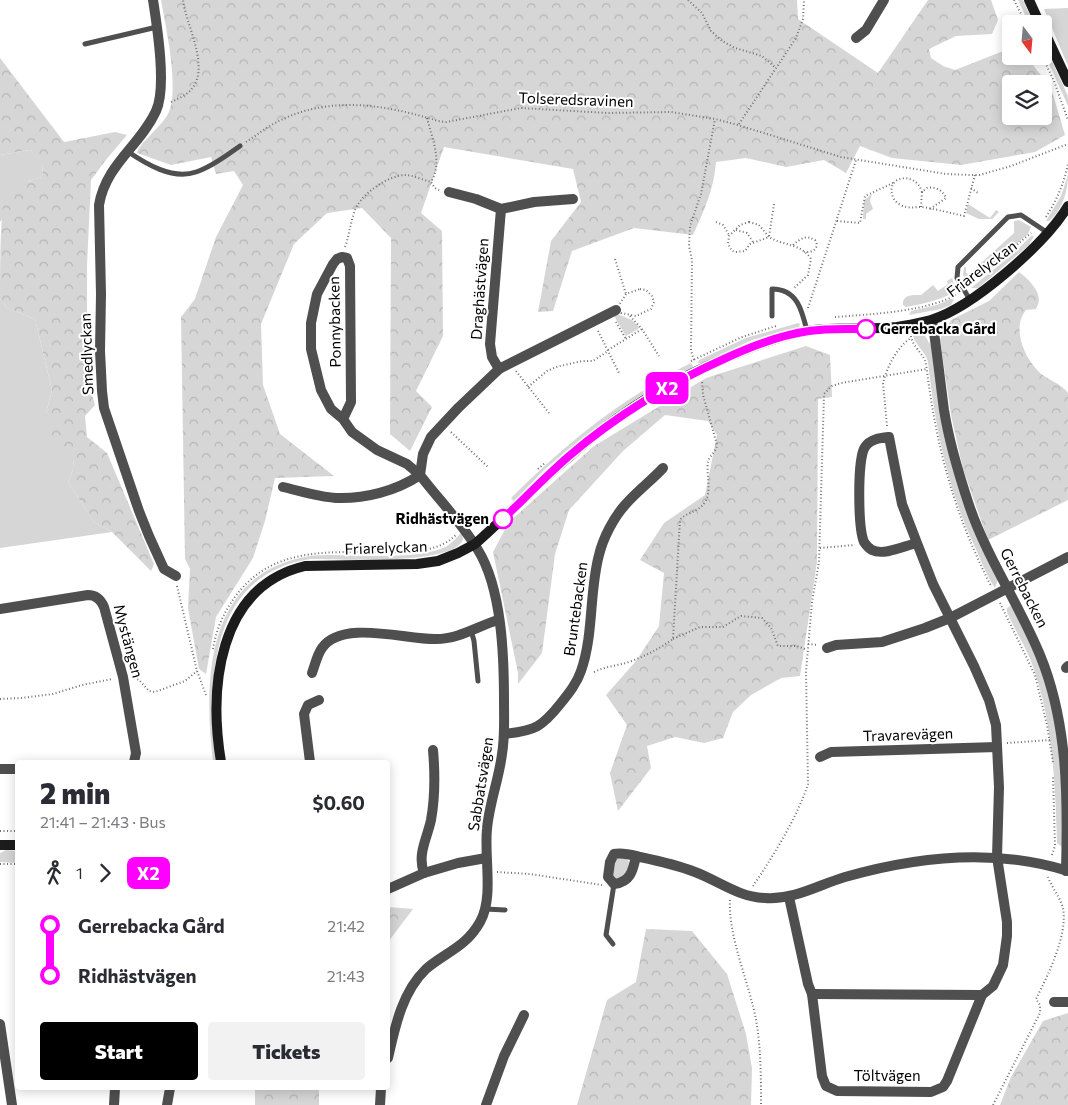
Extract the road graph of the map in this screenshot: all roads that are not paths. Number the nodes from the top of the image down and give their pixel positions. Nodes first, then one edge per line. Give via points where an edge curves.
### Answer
1 (153, 0) edge
2 (884, 0) edge
3 (1029, 0) edge
4 (1036, 15) edge
5 (157, 27) junction
6 (856, 38) dead end
7 (85, 44) dead end
8 (1052, 48) edge
9 (1068, 82) edge
10 (240, 146) road end
11 (127, 151) junction
12 (449, 192) road end
13 (573, 199) dead end
14 (1068, 206) edge
15 (501, 209) junction
16 (1048, 233) junction
17 (970, 300) junction
18 (613, 311) road end
19 (772, 316) dead end
20 (932, 320) junction
21 (807, 331) junction
22 (499, 369) junction
23 (343, 418) junction
24 (663, 468) dead end
25 (420, 475) junction
26 (283, 487) dead end
27 (916, 542) junction
28 (475, 544) junction
29 (1068, 557) edge
30 (176, 576) road end
31 (1007, 588) junction
32 (0, 609) edge
33 (950, 618) junction
34 (498, 620) junction
35 (471, 630) junction
36 (827, 648) dead end
37 (312, 673) dead end
38 (478, 681) dead end
39 (319, 700) dead end
40 (504, 734) junction
41 (997, 745) junction
42 (433, 750) dead end
43 (820, 757) dead end
44 (135, 760) edge
45 (221, 760) edge
46 (310, 760) edge
47 (0, 769) edge
48 (15, 769) edge
49 (0, 845) edge
50 (15, 845) edge
51 (636, 856) junction
52 (997, 857) junction
53 (486, 858) junction
54 (1067, 871) edge
55 (424, 873) junction
56 (614, 884) junction
57 (390, 888) edge
58 (788, 897) junction
59 (485, 909) junction
60 (505, 910) dead end
61 (613, 944) dead end
62 (812, 994) junction
63 (982, 995) junction
64 (1054, 1002) dead end
65 (1068, 1002) edge
66 (524, 1015) dead end
67 (0, 1024) edge
68 (390, 1051) edge
69 (115, 1090) edge
70 (170, 1090) edge
71 (381, 1090) edge
72 (12, 1105) edge
73 (114, 1105) edge
74 (167, 1105) edge
75 (380, 1105) edge
76 (486, 1105) edge

1 - 5 street, Smedlyckan
2 - 6 street via 866,30
3 - 4 street
5 - 7 lane
5 - 11 street, Smedlyckan via 161,74 158,109
8 - 9 street
10 - 11 lane via 197,172 188,173 164,171
11 - 30 street, Smedlyckan via 106,182 99,205 102,391 104,408 139,511 164,569
12 - 15 street
13 - 15 street
14 - 16 street, Friarelyckan
15 - 22 street, Draghästvägen via 490,344 492,358
16 - 17 street, Friarelyckan
16 - 17 lane via 1020,215 1008,217 958,267 957,278
17 - 20 street, Friarelyckan
18 - 22 street
19 - 21 lane via 772,289 789,293 796,299
20 - 21 street, Friarelyckan via 909,325
20 - 31 street, Gerrebacken via 944,411 969,506
21 - 28 street, Friarelyckan via 750,347 648,398 569,456
22 - 25 street via 431,437
23 - 23 street, Ponnybacken via 332,409 321,390 311,349 316,298 329,270 341,257 349,262 352,402
23 - 25 street, Ponnybacken via 352,432 364,441 407,464
24 - 40 street, Bruntebacken via 625,505 611,525 599,554 586,652 576,683 546,722 527,731
25 - 26 street via 408,483 358,497 334,498
25 - 28 street
27 - 27 street via 902,504 889,437 876,439 866,445 862,453 860,498 864,543 870,549 882,551
27 - 33 street
28 - 34 street, Sabbatsvägen via 496,598
28 - 45 street, Friarelyckan via 438,561 417,564 305,566 281,574 254,593 239,612 223,648 217,708
29 - 31 street
31 - 33 street
31 - 54 street, Gerrebacken via 1040,654 1059,714 1068,792
32 - 44 street, Mystängen via 82,596 98,598 104,607 123,677
33 - 36 street via 882,642
33 - 41 street via 989,700 996,725
34 - 35 street
34 - 40 street, Sabbatsvägen via 503,654
35 - 37 street via 438,640 361,633 338,636 322,647
35 - 38 lane
39 - 46 street via 308,705 304,714
40 - 53 street, Sabbatsvägen via 487,828
41 - 43 street, Travarevägen via 831,752
41 - 52 street via 1000,787
42 - 55 street via 434,798 421,855
47 - 48 street
49 - 50 street
51 - 56 street via 632,874 620,884
51 - 56 street via 618,853 612,856 608,878
51 - 58 street via 696,873 746,896
52 - 54 street
52 - 58 street via 911,861 842,878
52 - 63 street, Töltvägen via 1007,922 1006,950 993,986
53 - 55 street
53 - 59 street, Sabbatsvägen
55 - 57 street
56 - 61 lane via 606,935
58 - 62 street, Töltvägen
59 - 60 lane
59 - 68 street, Sabbatsvägen via 481,921 467,940 428,968 411,987
62 - 63 street
62 - 63 street, Töltvägen via 823,1082 830,1089 931,1092 943,1087 951,1072
64 - 65 street
66 - 76 street
67 - 72 street
69 - 73 street
70 - 74 street
71 - 75 street

